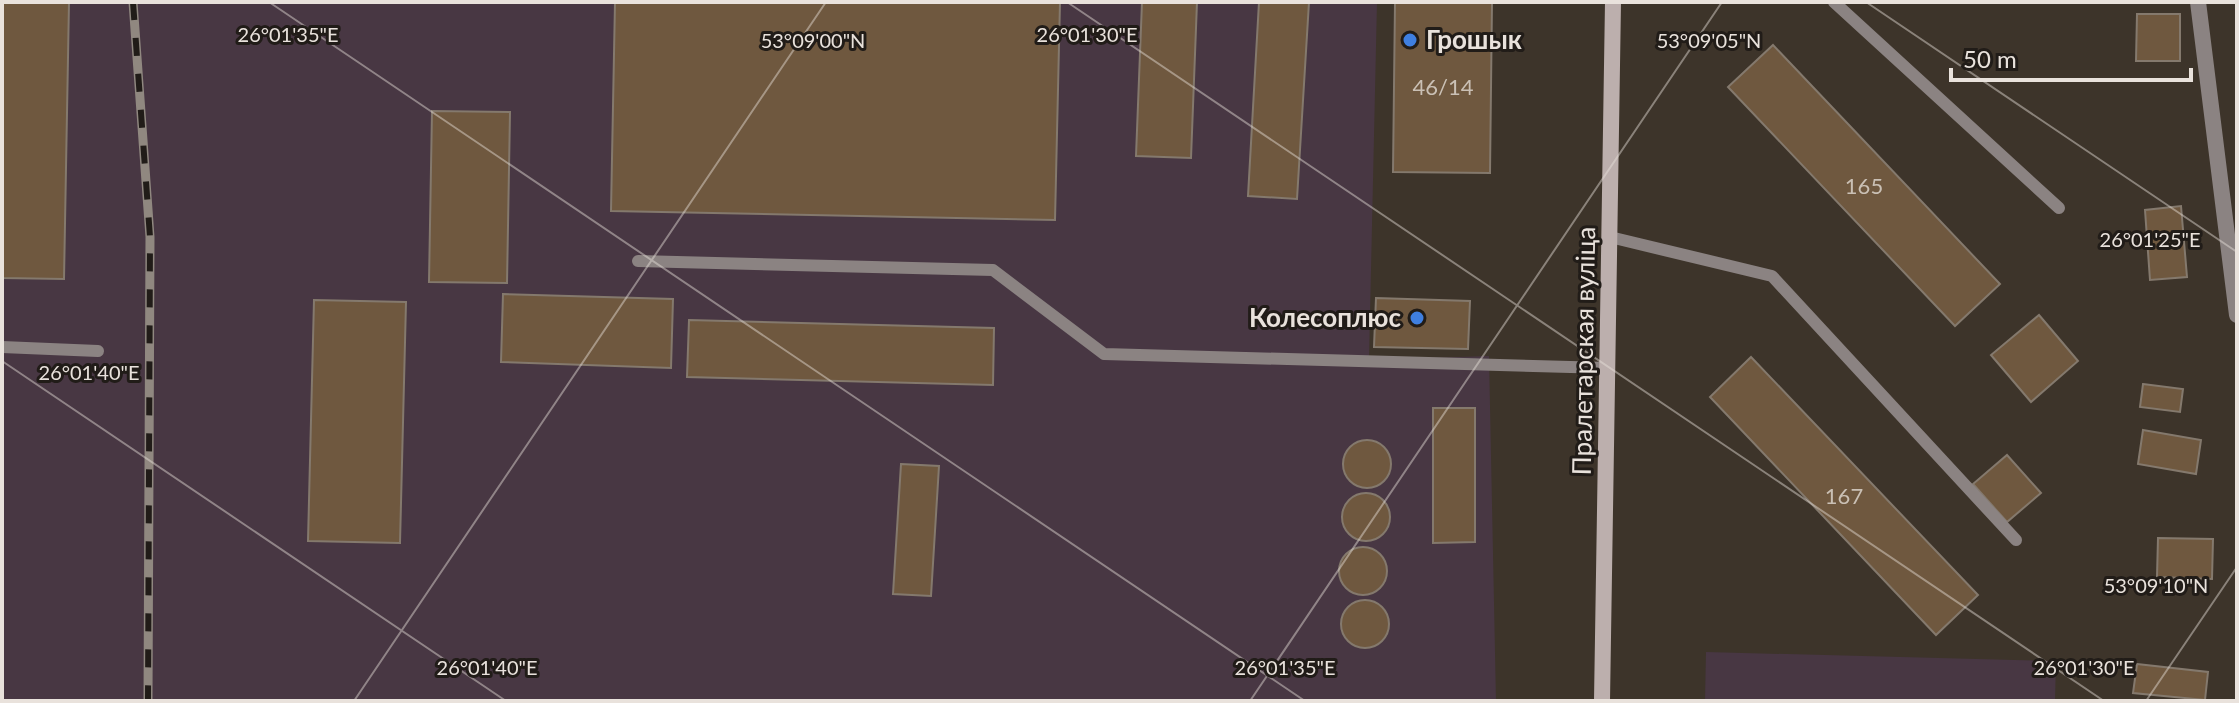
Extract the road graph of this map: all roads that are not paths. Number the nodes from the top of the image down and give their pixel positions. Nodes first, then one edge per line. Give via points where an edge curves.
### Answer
1 (1613, 2) edge
2 (1834, 2) edge
3 (2198, 2) edge
4 (2059, 208) dead end
5 (1610, 237) junction
6 (638, 261) dead end
7 (2237, 309) edge
8 (2, 347) edge
9 (98, 351) dead end
10 (1608, 368) junction
11 (2016, 540) dead end
12 (1602, 701) edge

1 - 5 main road, Пралетарская вуліца
2 - 4 lane
3 - 7 street
5 - 10 main road, Пралетарская вуліца
5 - 11 lane via 1772,276
6 - 10 lane via 993,270 1104,354
8 - 9 lane
10 - 12 main road, Пралетарская вуліца

